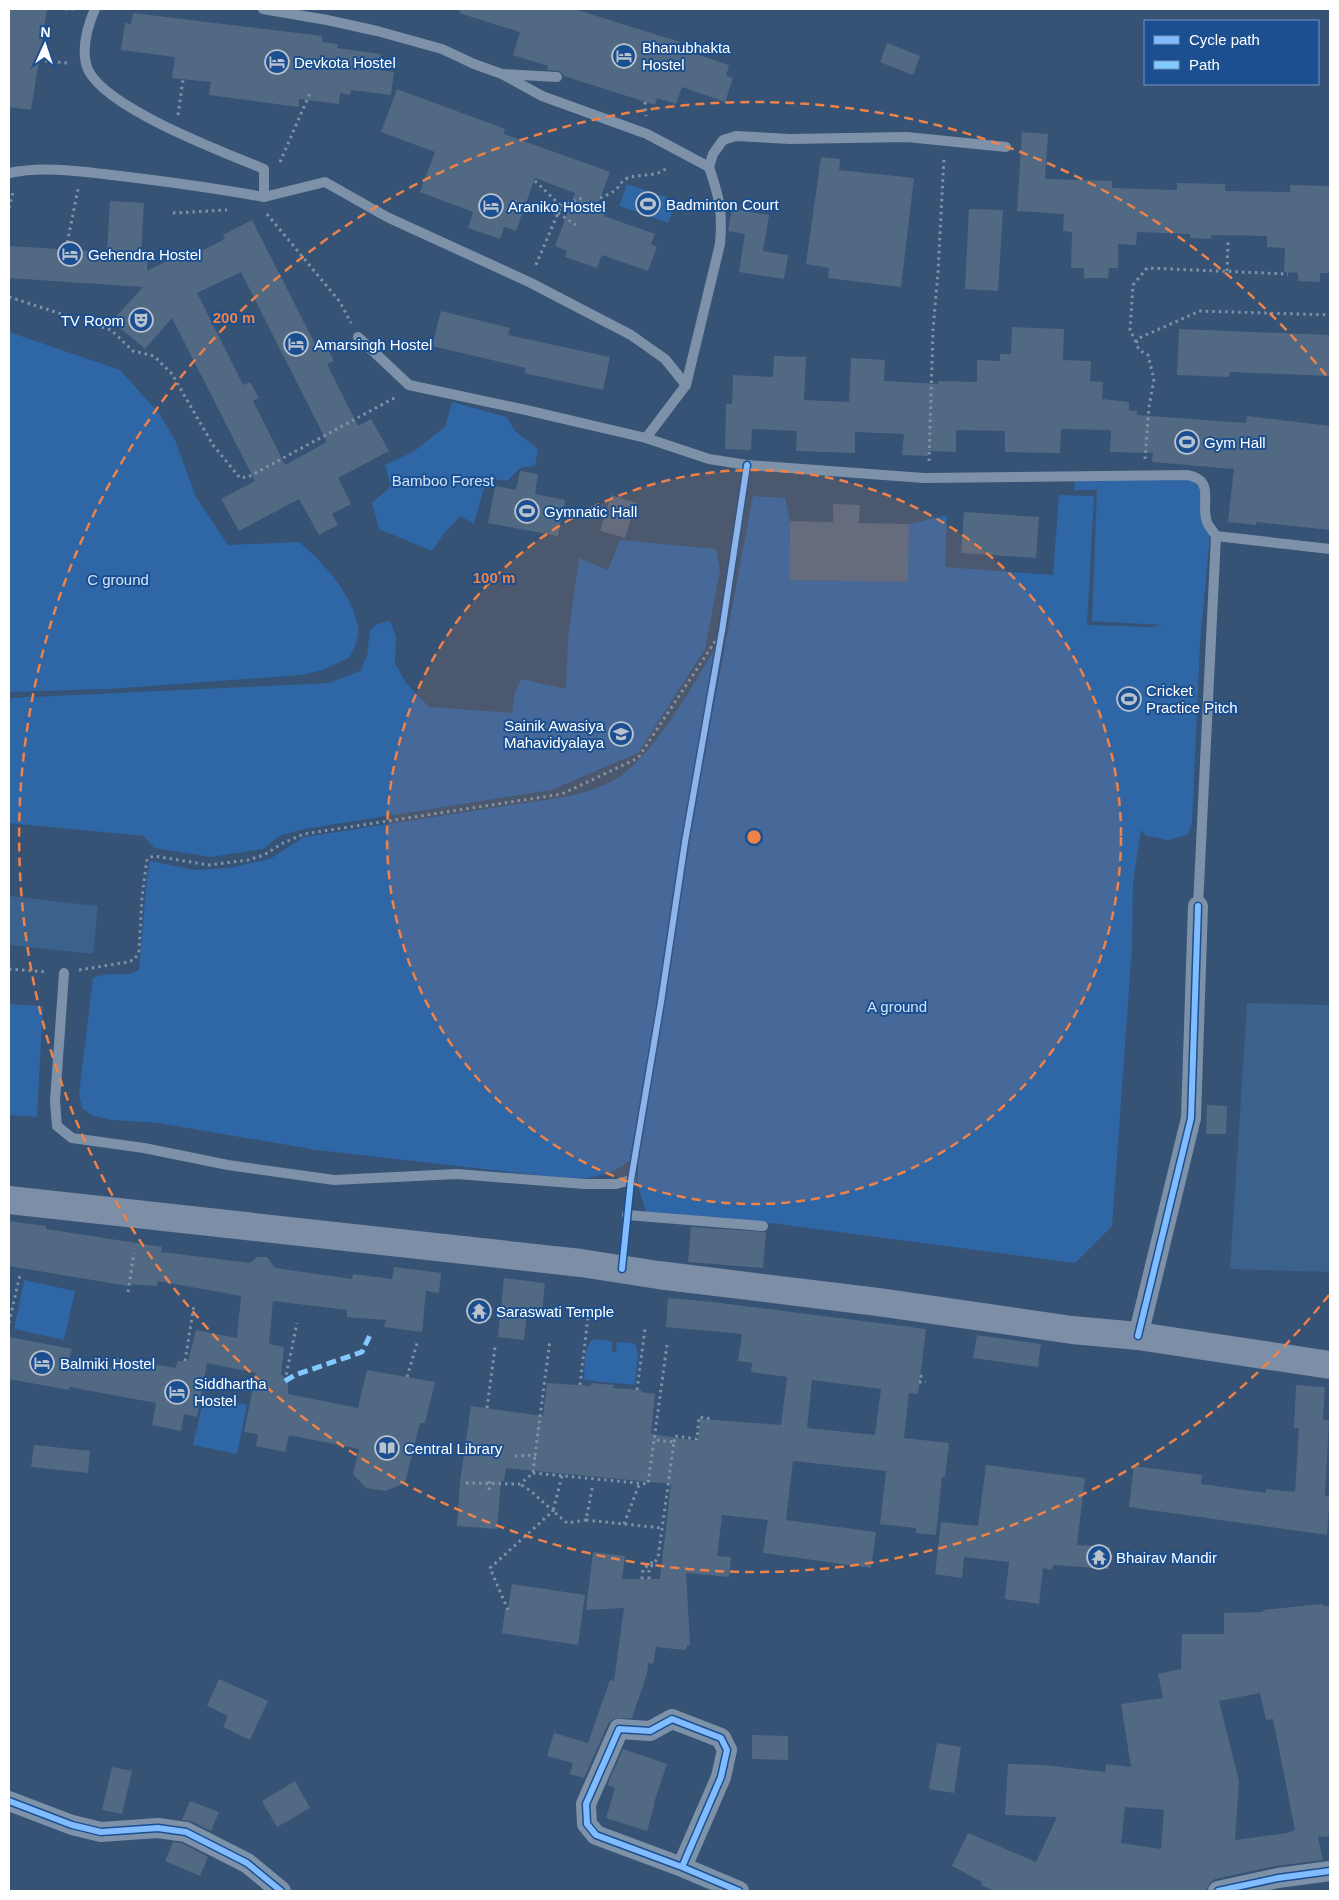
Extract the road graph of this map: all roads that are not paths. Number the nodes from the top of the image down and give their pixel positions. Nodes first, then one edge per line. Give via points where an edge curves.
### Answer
1 (95, 9) edge
2 (263, 9) edge
3 (502, 74) junction
4 (557, 77) dead end
5 (1006, 147) dead end
6 (709, 167) junction
7 (9, 173) edge
8 (264, 197) junction
9 (358, 337) road end
10 (686, 384) junction
11 (646, 438) junction
12 (1216, 536) junction
13 (1330, 549) edge
14 (1198, 906) joint
15 (64, 973) road end
16 (631, 1180) dead end
17 (9, 1200) edge
18 (627, 1215) dead end
19 (763, 1226) dead end
20 (1138, 1336) junction
21 (1330, 1365) edge
22 (9, 1801) edge
23 (682, 1867) junction
24 (1330, 1871) edge
25 (282, 1891) edge
26 (739, 1891) edge
27 (1218, 1891) edge

1 - 8 lane via 86,38 86,64 92,76 114,98 176,133 264,169
2 - 3 lane via 377,31 442,49
3 - 4 lane
3 - 6 lane via 542,96 647,134
5 - 6 lane via 907,137 781,139 736,136 723,140
6 - 10 lane via 721,205 720,244
7 - 8 lane via 81,172 185,183
8 - 10 lane via 326,182 388,217 529,282 631,335 665,359
9 - 11 lane via 409,385
10 - 11 lane
11 - 12 lane via 710,459 746,465 924,478 1187,475 1202,480 1207,521
12 - 13 lane
12 - 14 lane
14 - 20 street via 1191,1118
15 - 16 lane via 55,1101 57,1126 72,1138 334,1180 457,1174 584,1184 616,1184
17 - 20 main road via 581,1263 1072,1330
18 - 19 lane
20 - 21 main road
22 - 25 street via 72,1825 101,1832 158,1828 186,1832 247,1862
23 - 23 street via 596,1835 588,1824 586,1804 619,1729 650,1731 672,1719 721,1738 728,1750 721,1777
23 - 26 street
24 - 27 street

